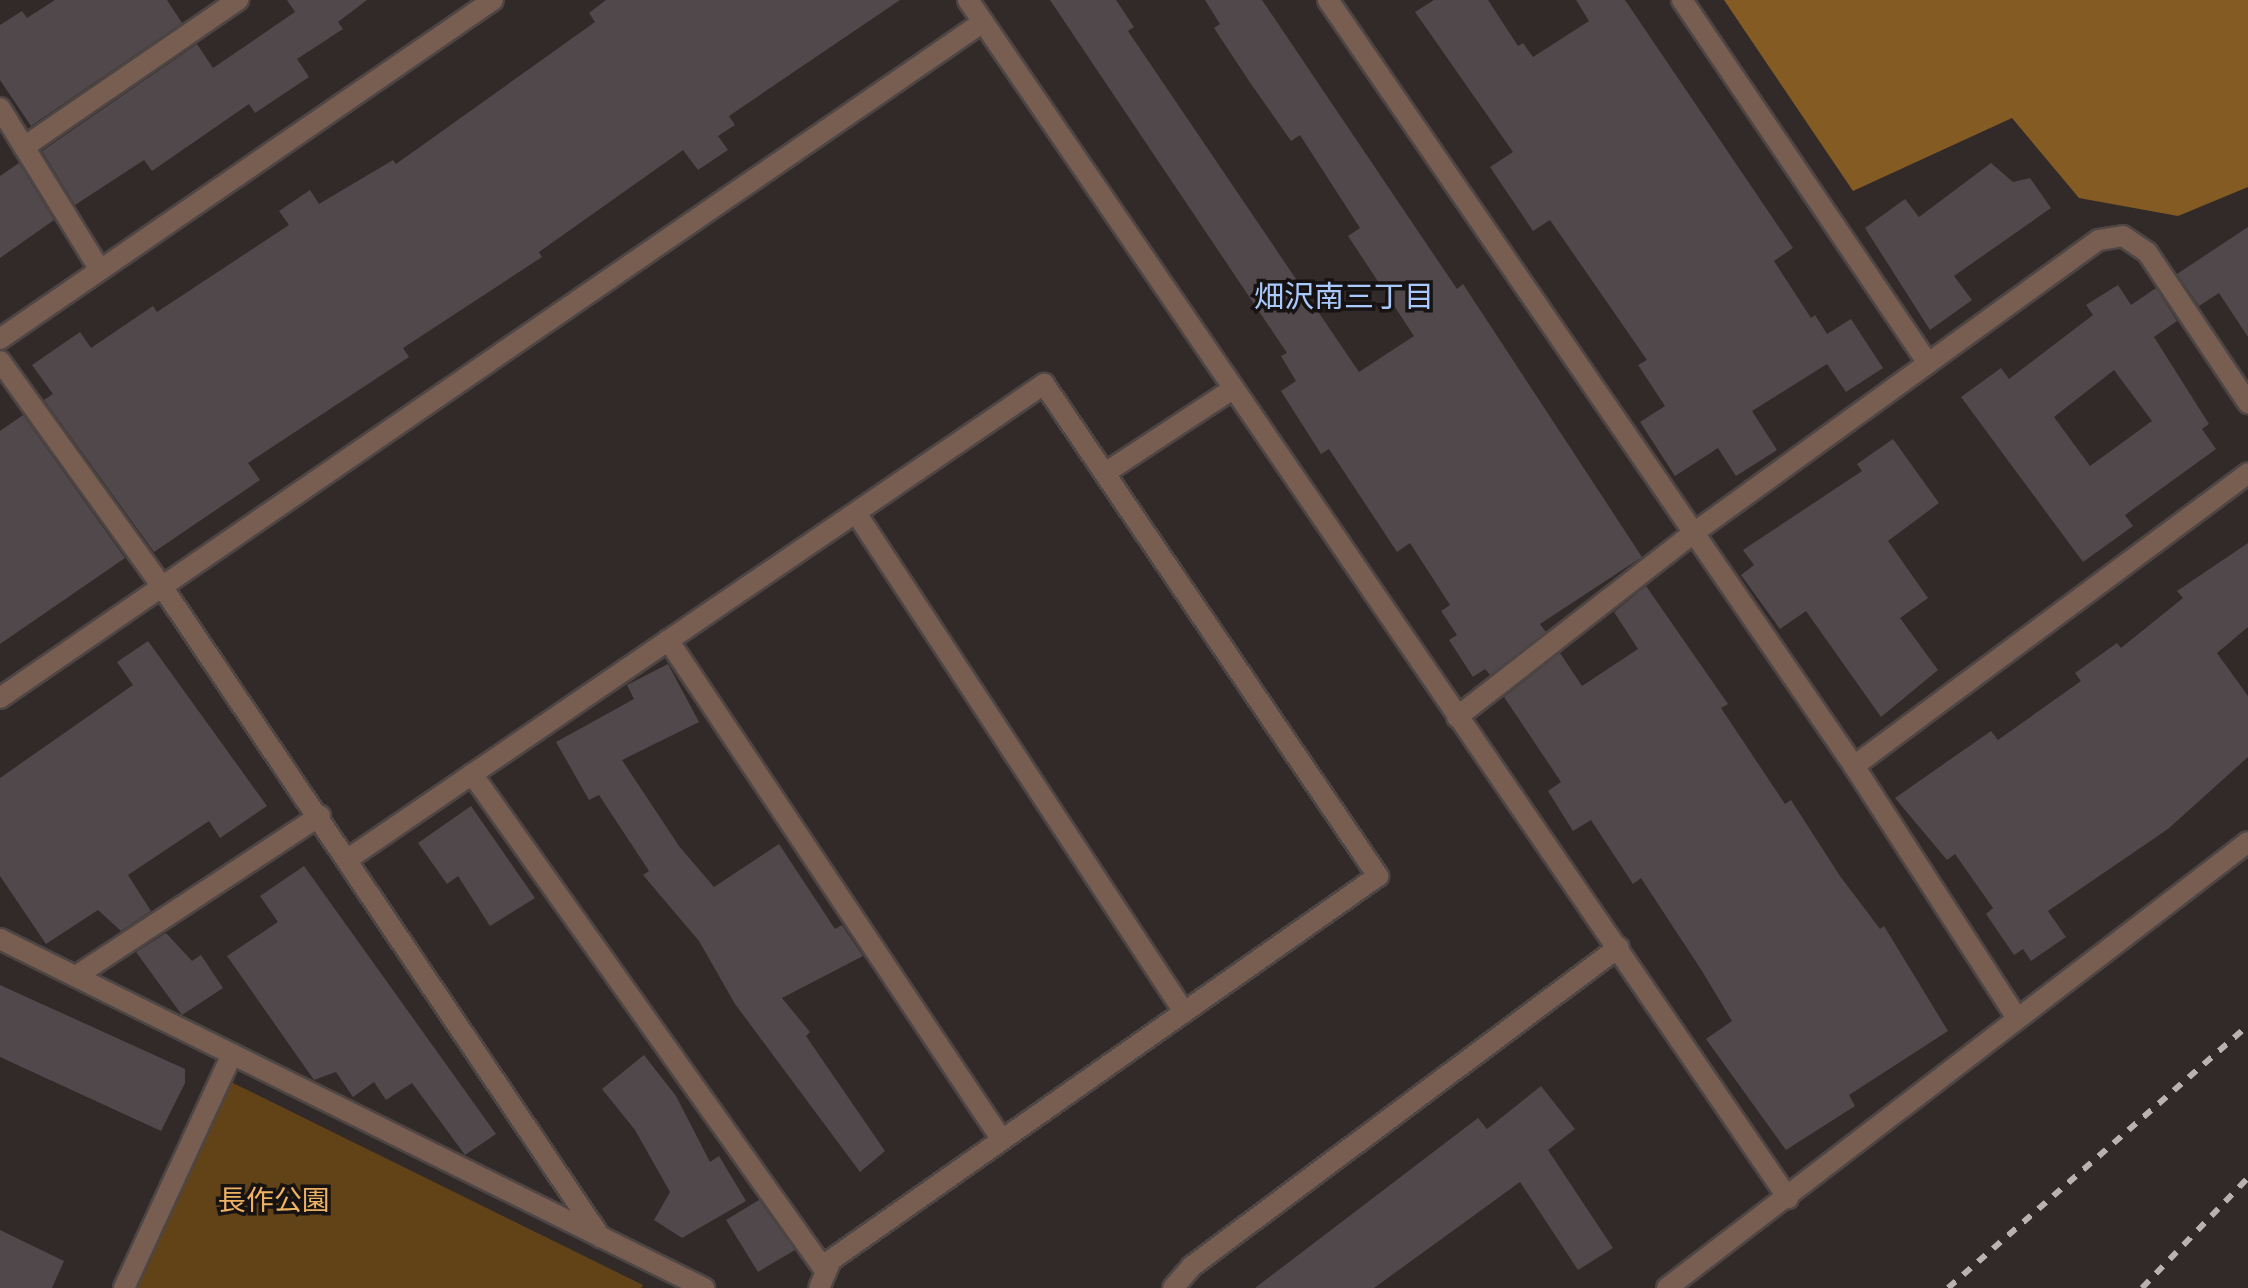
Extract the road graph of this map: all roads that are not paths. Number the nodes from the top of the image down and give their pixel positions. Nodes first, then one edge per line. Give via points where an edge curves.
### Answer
1 (238, 0) edge
2 (493, 0) edge
3 (968, 0) edge
4 (1328, 0) edge
5 (1682, 0) edge
6 (983, 22) junction
7 (0, 108) edge
8 (24, 147) junction
9 (100, 270) junction
10 (0, 339) edge
11 (0, 361) edge
12 (1927, 362) junction
13 (1233, 389) junction
14 (2248, 403) edge
15 (1105, 473) junction
16 (2248, 473) edge
17 (856, 513) junction
18 (1695, 532) junction
19 (161, 585) junction
20 (668, 640) junction
21 (0, 698) edge
22 (1457, 717) junction
23 (1854, 766) junction
24 (472, 774) junction
25 (320, 816) junction
26 (2248, 842) edge
27 (348, 859) junction
28 (0, 939) edge
29 (1619, 947) junction
30 (76, 976) junction
31 (1184, 1012) junction
32 (2016, 1016) junction
33 (232, 1054) junction
34 (1002, 1140) junction
35 (1788, 1198) junction
36 (601, 1238) junction
37 (823, 1280) edge
38 (124, 1288) edge
39 (704, 1288) edge
40 (1173, 1288) edge
41 (1667, 1288) edge

1 - 8 street
2 - 9 street
3 - 6 street
4 - 18 street
5 - 12 street
6 - 13 street
6 - 19 street
7 - 8 street
8 - 9 street
9 - 10 street
11 - 19 street
12 - 14 street via 2099,240 2123,236 2147,252
12 - 18 street
13 - 15 street
13 - 22 street
15 - 17 street via 1044,384
15 - 31 street via 1378,876
16 - 23 street
17 - 20 street
17 - 31 street
18 - 22 street
18 - 23 street
19 - 21 street
19 - 25 street
20 - 24 street
20 - 34 street
22 - 29 street
23 - 32 street
24 - 27 street
24 - 37 street
25 - 27 street
25 - 30 street
26 - 32 street
27 - 36 street
28 - 30 street
29 - 35 street
29 - 40 street via 1191,1267
30 - 33 street
31 - 34 street
32 - 35 street
33 - 36 street
33 - 38 street
34 - 37 street via 831,1260
35 - 41 street
36 - 39 street

